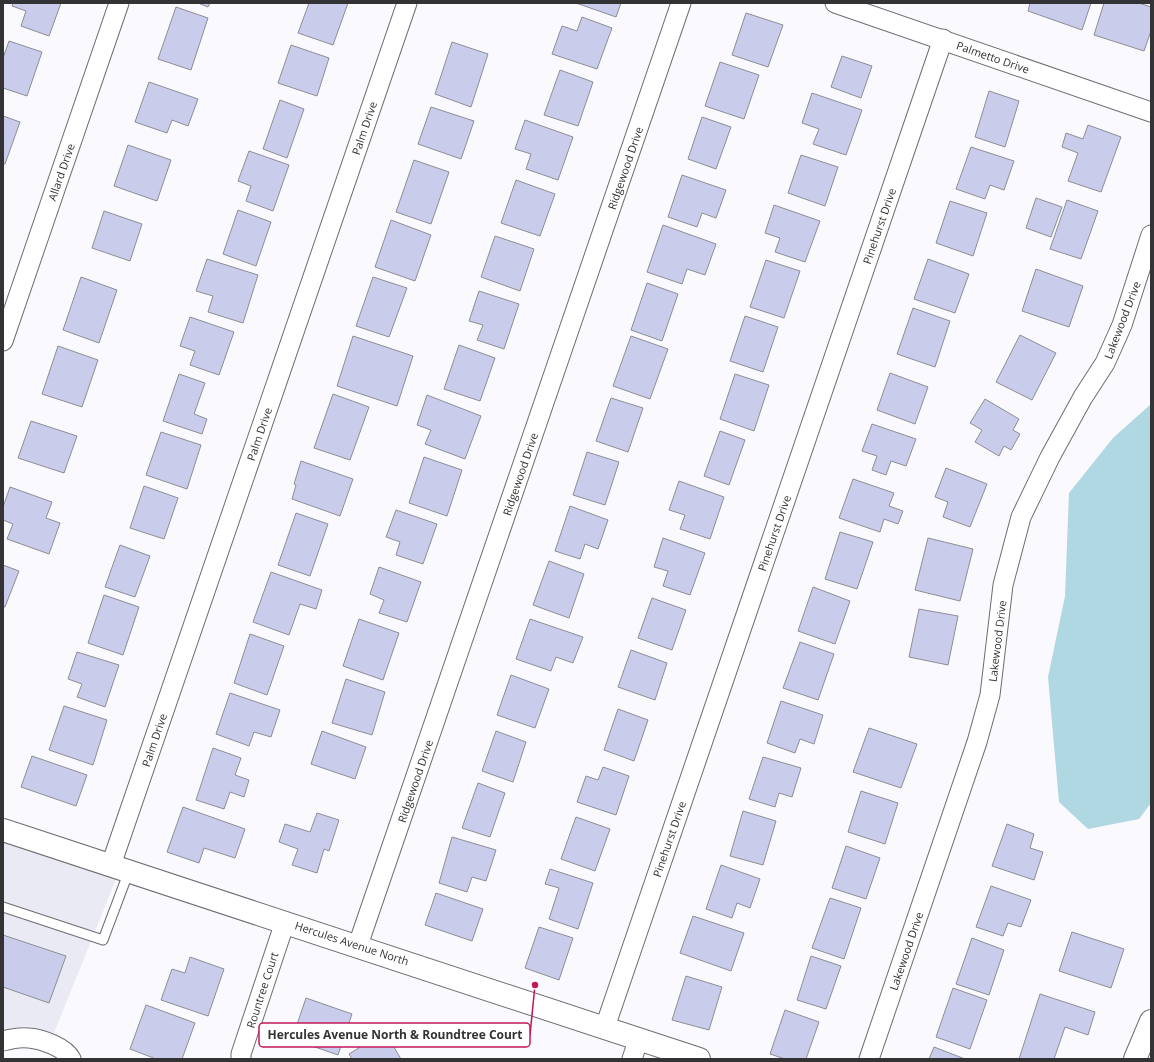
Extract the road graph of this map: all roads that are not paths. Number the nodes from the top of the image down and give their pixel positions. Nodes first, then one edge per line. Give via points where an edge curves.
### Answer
1 (119, 3) edge
2 (407, 3) edge
3 (681, 3) edge
4 (835, 3) edge
5 (943, 39) junction
6 (1151, 112) edge
7 (1151, 235) edge
8 (3, 341) edge
9 (3, 830) edge
10 (120, 868) junction
11 (3, 907) edge
12 (285, 922) junction
13 (358, 945) junction
14 (1151, 1021) edge
15 (605, 1027) junction
16 (639, 1038) junction
17 (3, 1041) edge
18 (71, 1059) edge
19 (241, 1059) edge
20 (632, 1059) edge
21 (699, 1059) edge
22 (869, 1059) edge
23 (1135, 1059) edge

1 - 8 street, Allard Drive
2 - 10 street, Palm Drive
3 - 13 street, Ridgewood Drive
4 - 5 street, Palmetto Drive
5 - 6 street, Palmetto Drive
5 - 15 street, Pinehurst Drive
7 - 22 street, Lakewood Drive via 1122,325 1105,363 1050,457 1021,517 1003,585 990,695 979,735
9 - 10 street, Hercules Avenue North
10 - 11 lane via 103,940
10 - 12 street, Hercules Avenue North
12 - 13 street, Hercules Avenue North
12 - 19 street, Rountree Court
13 - 15 street, Hercules Avenue North
14 - 23 street
15 - 16 street, Hercules Avenue North
16 - 20 street
16 - 21 street, Hercules Avenue North
17 - 18 street via 28,1037 52,1044

